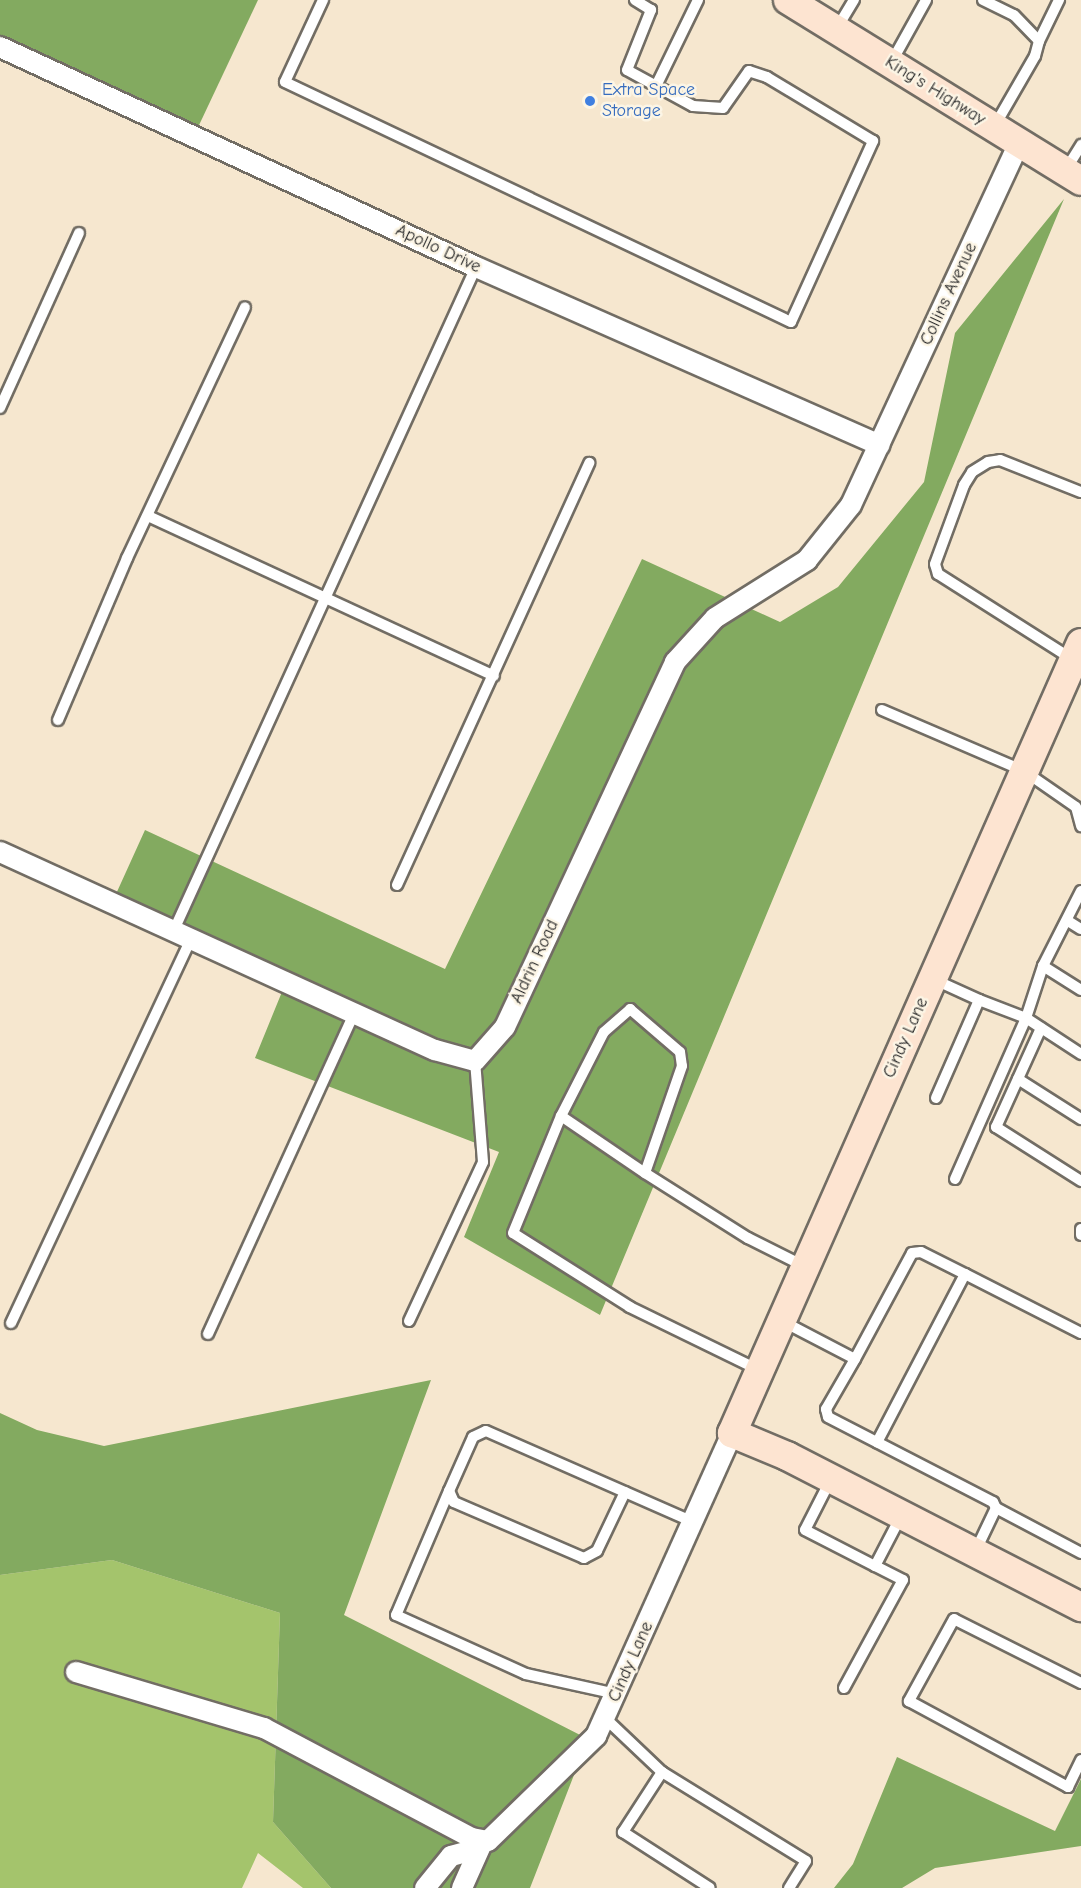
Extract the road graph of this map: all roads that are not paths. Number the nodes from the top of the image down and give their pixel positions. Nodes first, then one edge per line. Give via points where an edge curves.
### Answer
1 (323, 0) edge
2 (634, 0) edge
3 (698, 0) edge
4 (788, 0) edge
5 (854, 0) edge
6 (926, 0) edge
7 (983, 0) edge
8 (1059, 0) edge
9 (836, 29) junction
10 (1039, 41) junction
11 (0, 47) edge
12 (891, 63) junction
13 (656, 86) junction
14 (994, 127) junction
15 (1019, 142) junction
16 (1081, 145) edge
17 (1073, 176) edge
18 (79, 233) dead end
19 (476, 267) junction
20 (245, 307) dead end
21 (0, 408) edge
22 (879, 445) junction
23 (589, 463) dead end
24 (1081, 492) edge
25 (148, 516) junction
26 (325, 599) junction
27 (1077, 651) edge
28 (494, 676) junction
29 (882, 710) dead end
30 (58, 720) dead end
31 (1024, 771) junction
32 (1079, 803) edge
33 (1081, 826) edge
34 (0, 852) edge
35 (397, 885) dead end
36 (1081, 891) edge
37 (1068, 921) junction
38 (1081, 929) edge
39 (182, 934) junction
40 (1043, 966) junction
41 (932, 979) junction
42 (1081, 990) edge
43 (979, 1000) junction
44 (354, 1013) junction
45 (1026, 1018) junction
46 (1041, 1028) junction
47 (1081, 1054) edge
48 (475, 1061) junction
49 (1018, 1079) junction
50 (936, 1098) dead end
51 (561, 1116) junction
52 (1081, 1119) edge
53 (645, 1173) junction
54 (955, 1179) dead end
55 (1081, 1181) edge
56 (1081, 1229) edge
57 (1081, 1235) edge
58 (805, 1266) junction
59 (965, 1274) junction
60 (409, 1321) dead end
61 (781, 1321) junction
62 (11, 1323) dead end
63 (1081, 1333) edge
64 (208, 1334) dead end
65 (855, 1359) junction
66 (759, 1370) junction
67 (732, 1433) junction
68 (877, 1442) junction
69 (831, 1479) junction
70 (449, 1491) junction
71 (625, 1492) junction
72 (996, 1508) junction
73 (902, 1515) junction
74 (693, 1521) junction
75 (974, 1553) junction
76 (1081, 1553) edge
77 (875, 1566) junction
78 (1081, 1607) edge
79 (76, 1672) dead end
80 (1081, 1683) edge
81 (844, 1688) dead end
82 (616, 1694) junction
83 (606, 1718) junction
84 (1081, 1760) edge
85 (662, 1772) junction
86 (477, 1843) junction
87 (425, 1888) edge
88 (462, 1888) edge
89 (710, 1888) edge
90 (789, 1888) edge

1 - 13 lane via 285,82 791,322 873,141 767,77 749,71 723,108 693,106
2 - 13 lane via 651,10 627,70
3 - 13 lane
4 - 9 street, King's Highway
5 - 9 lane
6 - 12 lane
7 - 10 lane via 1014,15
8 - 10 lane
9 - 12 street, King's Highway
10 - 14 lane via 1035,56
11 - 19 street, Apollo Drive
12 - 14 street, King's Highway
14 - 15 street, King's Highway
15 - 17 street, King's Highway
15 - 22 street, Collins Avenue
16 - 17 lane
18 - 21 lane
19 - 22 street, Apollo Drive
19 - 26 lane
20 - 25 lane
22 - 48 street, Aldrin Road via 851,505 823,544 790,572 715,618 675,662 505,1027
23 - 28 lane
24 - 27 lane via 1000,460 988,462 972,472 964,485 935,564 938,574
25 - 26 lane
25 - 30 lane
26 - 28 lane
26 - 39 lane
27 - 31 street, Cindy Lane
28 - 35 lane
29 - 31 lane
31 - 32 lane
31 - 41 street, Cindy Lane
32 - 33 lane
34 - 39 street
36 - 37 lane
37 - 38 lane
37 - 40 lane
39 - 44 street
39 - 62 lane
40 - 42 lane
40 - 45 lane
41 - 43 lane
41 - 58 street, Cindy Lane
43 - 45 lane
43 - 50 lane
44 - 48 street via 435,1050
44 - 64 lane
45 - 46 lane
45 - 54 lane
46 - 47 lane
46 - 49 lane
48 - 60 lane via 483,1162
49 - 52 lane
49 - 55 lane via 996,1127
51 - 53 lane
51 - 53 lane via 604,1032 630,1009 680,1052 682,1066
51 - 66 lane via 512,1228 517,1238 630,1306
53 - 58 lane via 748,1238
56 - 57 lane
58 - 61 street, Cindy Lane
59 - 63 lane
59 - 65 lane via 921,1252 912,1253
59 - 68 lane
61 - 65 lane
61 - 66 street, Cindy Lane
65 - 68 lane via 826,1409 828,1417
66 - 67 street, Cindy Lane
67 - 69 street
67 - 74 street, Cindy Lane
68 - 72 lane via 993,1502
69 - 73 street
69 - 77 lane via 805,1530
70 - 71 lane via 473,1437 486,1431
70 - 71 lane via 454,1502 584,1558 597,1551
70 - 82 lane via 396,1616 526,1674
71 - 74 lane
72 - 75 lane
72 - 76 lane
73 - 75 street
73 - 77 lane
74 - 82 street, Cindy Lane
75 - 78 street
77 - 81 lane via 903,1580
79 - 86 street via 264,1728
80 - 84 lane via 954,1619 909,1701 1068,1787
82 - 83 street, Cindy Lane
83 - 85 lane
83 - 86 street, Cindy Lane via 581,1754 494,1838
85 - 89 lane via 623,1832
85 - 90 lane via 806,1861
86 - 87 street, Cindy Lane via 451,1857
86 - 88 street

